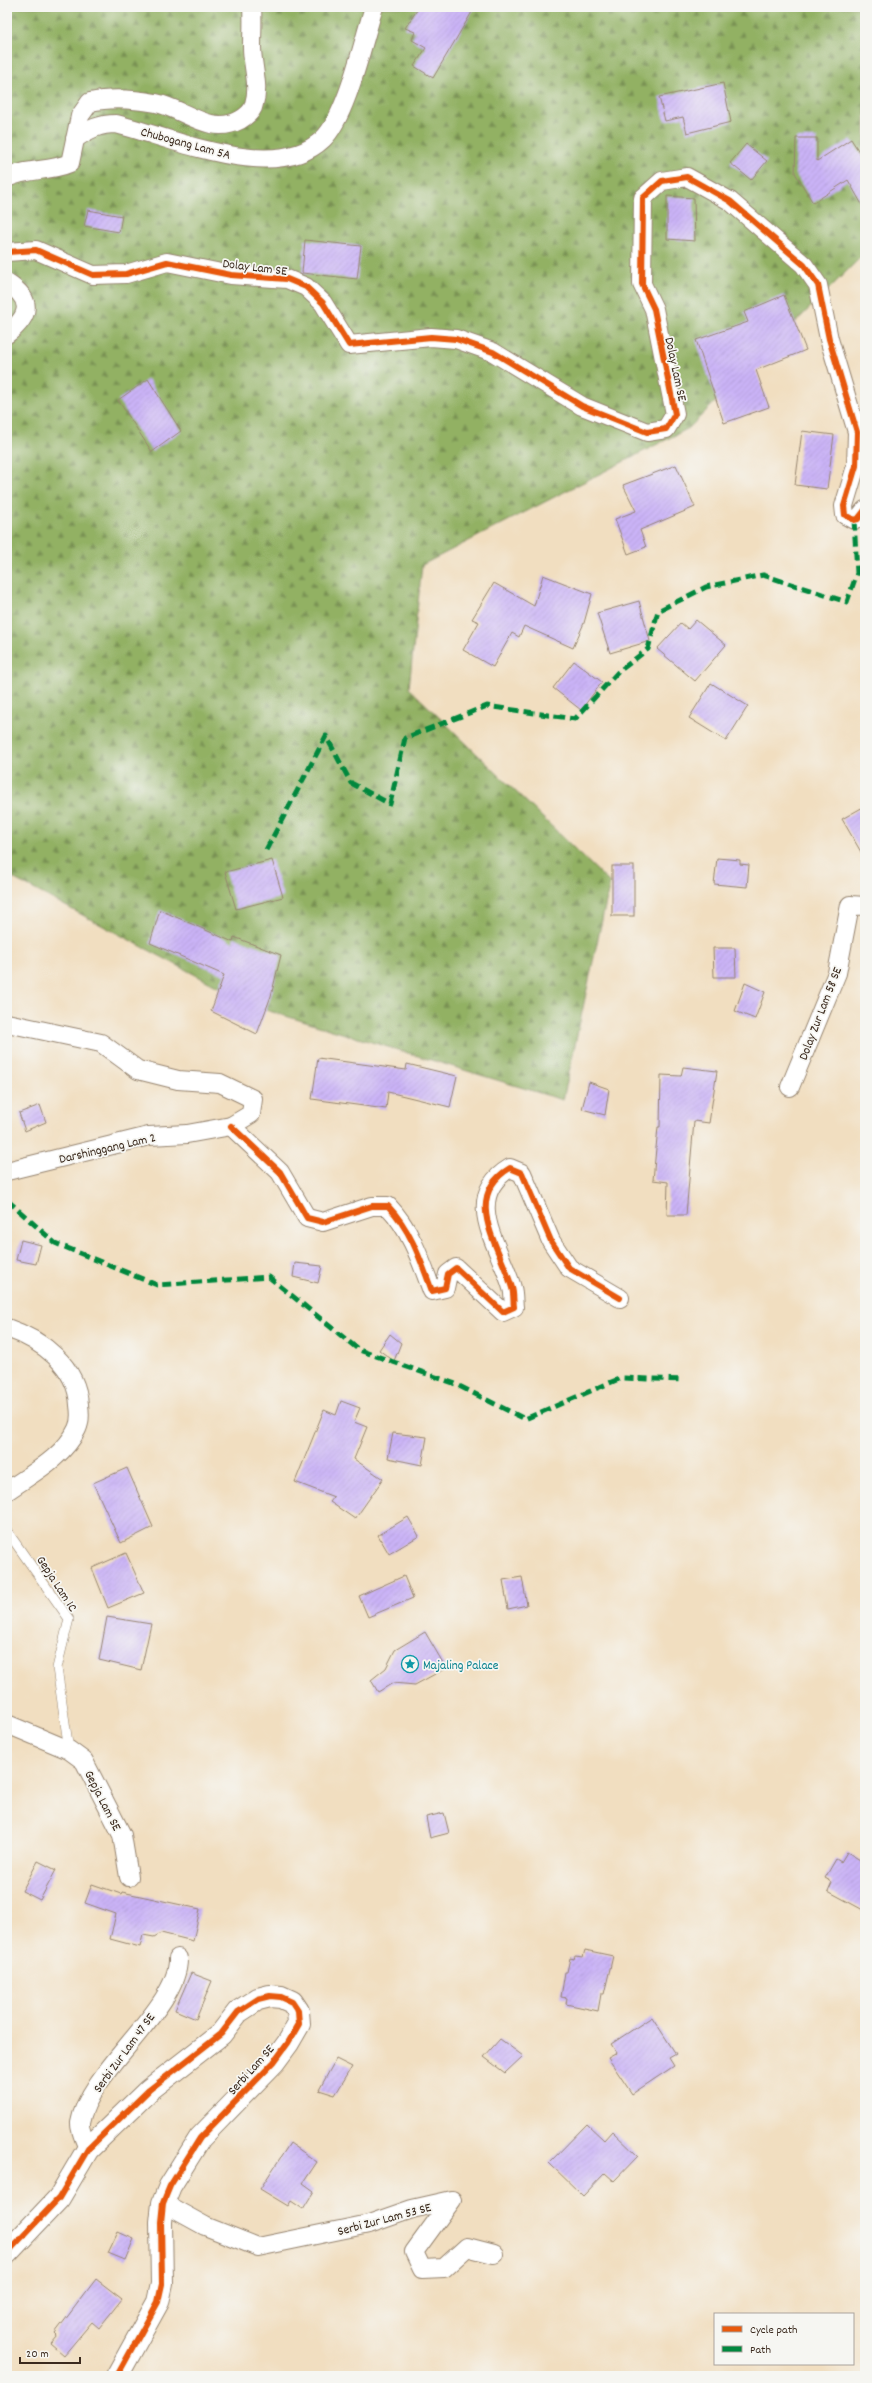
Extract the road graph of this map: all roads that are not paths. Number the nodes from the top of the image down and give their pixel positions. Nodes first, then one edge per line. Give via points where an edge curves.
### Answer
1 (252, 7) edge
2 (374, 7) edge
3 (75, 139) junction
4 (7, 178) edge
5 (7, 252) edge
6 (7, 283) edge
7 (7, 334) edge
8 (865, 510) edge
9 (865, 906) edge
10 (7, 1024) edge
11 (790, 1087) dead end
12 (231, 1126) junction
13 (7, 1171) edge
14 (620, 1298) dead end
15 (7, 1328) edge
16 (7, 1490) edge
17 (7, 1531) edge
18 (7, 1724) edge
19 (69, 1750) junction
20 (129, 1877) dead end
21 (178, 1958) dead end
22 (88, 2149) junction
23 (163, 2203) junction
24 (7, 2253) edge
25 (494, 2254) dead end
26 (117, 2376) edge

1 - 3 street via 252,47 257,90 254,106 245,117 233,124 208,124 157,103 104,99 90,102 84,108
2 - 3 street, Chubogang Lam 5A via 347,96 332,126 323,139 294,154 287,157 257,158 225,155 116,124 103,124
3 - 4 street via 70,163 51,170 23,172
5 - 8 street, Dolay Lam SE via 36,250 93,275 126,274 167,262 230,275 287,279 306,287 323,302 349,345 431,337 456,339 493,352 582,406 647,432 666,429 675,414 654,309 642,284 643,198 662,181 687,177 730,201 804,265 818,285 829,339 857,432 856,466 844,506 846,515 854,520
6 - 7 street via 18,290 26,300 26,311 20,324
9 - 11 street, Dolay Zur Lam 58 SE via 850,905 837,973
10 - 12 street via 101,1043 138,1070 178,1080 220,1083 253,1099 251,1114
12 - 13 street, Darshinggang Lam 2 via 187,1134 148,1136
12 - 14 street via 280,1172 307,1218 323,1222 372,1206 388,1206 401,1220 414,1244 432,1291 445,1288 448,1274 456,1268 503,1312 514,1307 513,1289 485,1216 487,1191 498,1175 510,1168 522,1173 551,1241 569,1268
15 - 16 street via 40,1343 61,1362 72,1377 79,1396 80,1412 78,1428 68,1443 49,1462
17 - 19 lane, Gepja Lam 1C via 69,1619 57,1668
18 - 19 street, Gepja Lam SE
19 - 20 street, Gepja Lam SE via 84,1761 122,1835
21 - 22 street, Serbi Zur Lam 47 SE via 178,1968 164,1997 93,2091 80,2124
22 - 23 street, Serbi Lam SE via 149,2090 221,2034 238,2012 258,1999 270,1996 292,2002 298,2011 300,2024 288,2043 274,2062 200,2138 170,2186
22 - 24 street, Serbi Lam SE via 59,2198
23 - 25 street, Serbi Zur Lam 53 SE via 205,2226 258,2247 369,2224 412,2209 452,2200 414,2252 422,2269 444,2268 467,2247
23 - 26 street, Serbi Lam SE via 162,2284 158,2302

